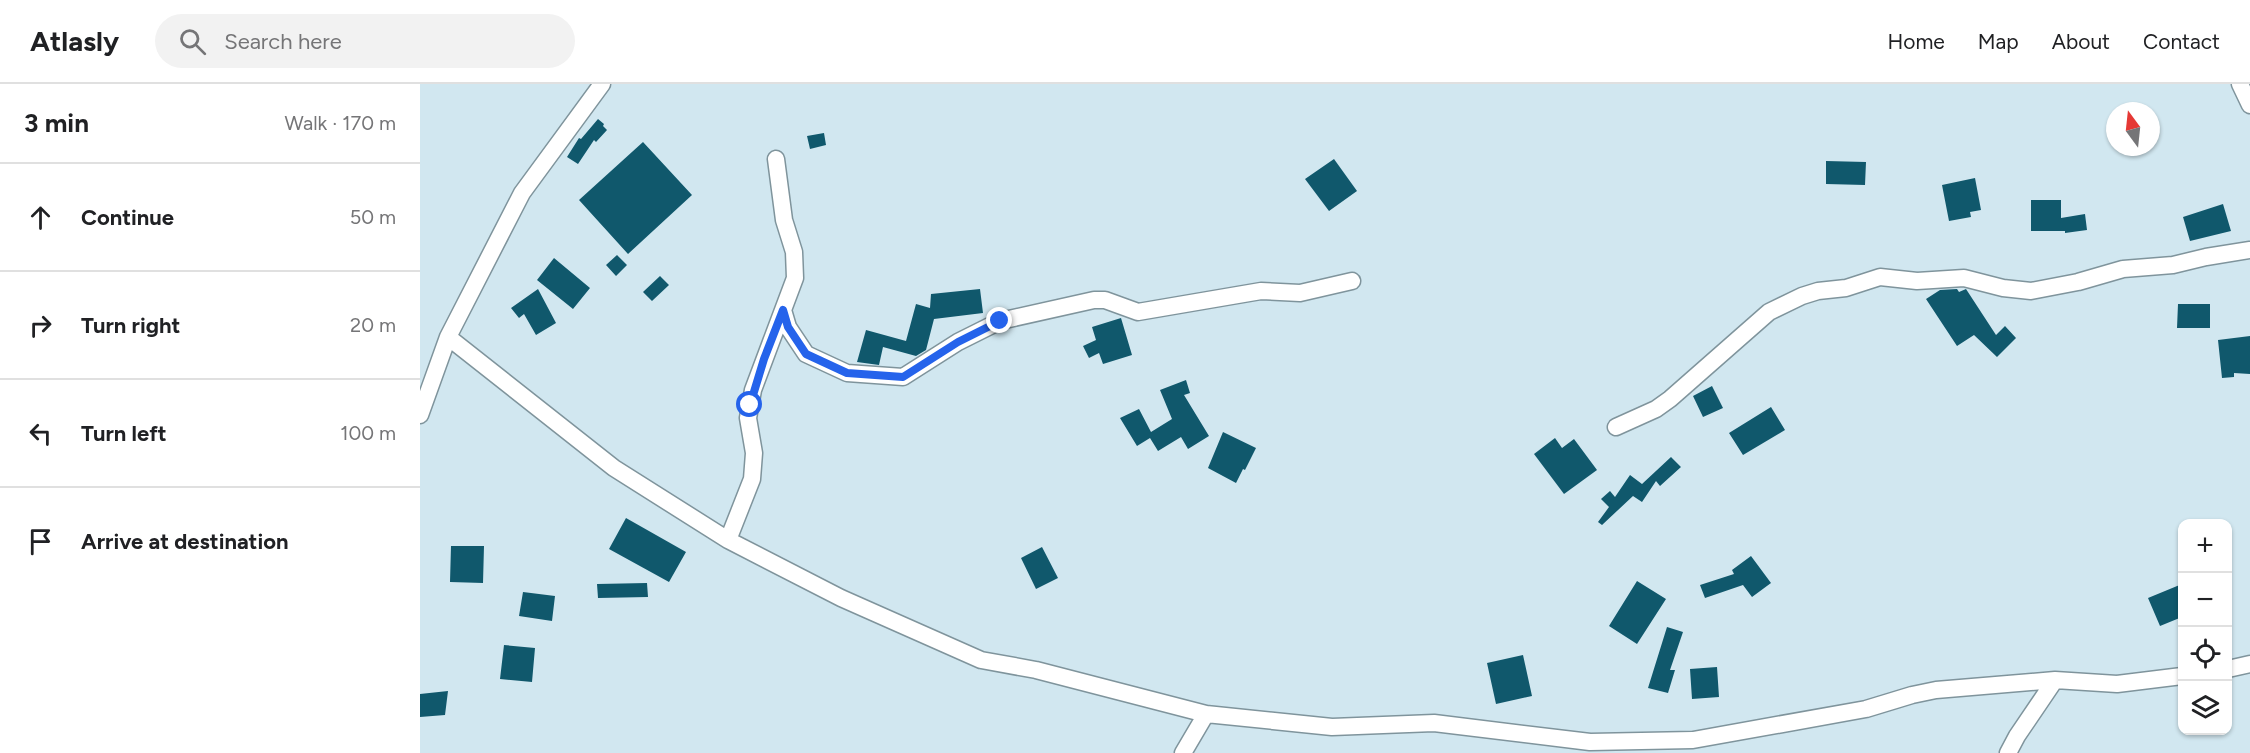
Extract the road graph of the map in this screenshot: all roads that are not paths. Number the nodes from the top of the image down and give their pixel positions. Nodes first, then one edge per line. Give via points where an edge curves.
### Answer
1 (602, 84) edge
2 (2240, 84) edge
3 (2250, 105) edge
4 (776, 159) dead end
5 (2250, 250) edge
6 (1352, 281) dead end
7 (783, 310) junction
8 (448, 337) junction
9 (420, 416) edge
10 (1616, 427) dead end
11 (728, 540) junction
12 (2250, 663) edge
13 (2232, 668) edge
14 (2178, 676) edge
15 (2055, 680) junction
16 (1206, 714) junction
17 (1619, 747) edge
18 (1183, 753) edge
19 (2008, 753) edge

1 - 8 street via 522,193
2 - 3 street
4 - 7 street via 784,220 795,261 795,278
5 - 10 street via 2173,266 2123,269 2031,291 1964,278 1880,277 1846,288 1818,291 1769,312 1670,399
6 - 7 street via 1300,293 1261,291 1138,312 1094,300 1000,321 903,377 847,373 806,354 788,327
7 - 11 street via 753,390 748,418 754,453 752,479
8 - 9 street
8 - 11 street via 614,468
11 - 16 street via 841,598 981,660 1036,670
12 - 13 street
14 - 15 street via 2117,684
15 - 17 street via 1936,690 1866,709 1693,740
15 - 19 street
16 - 17 street via 1332,727 1434,723
16 - 18 street

